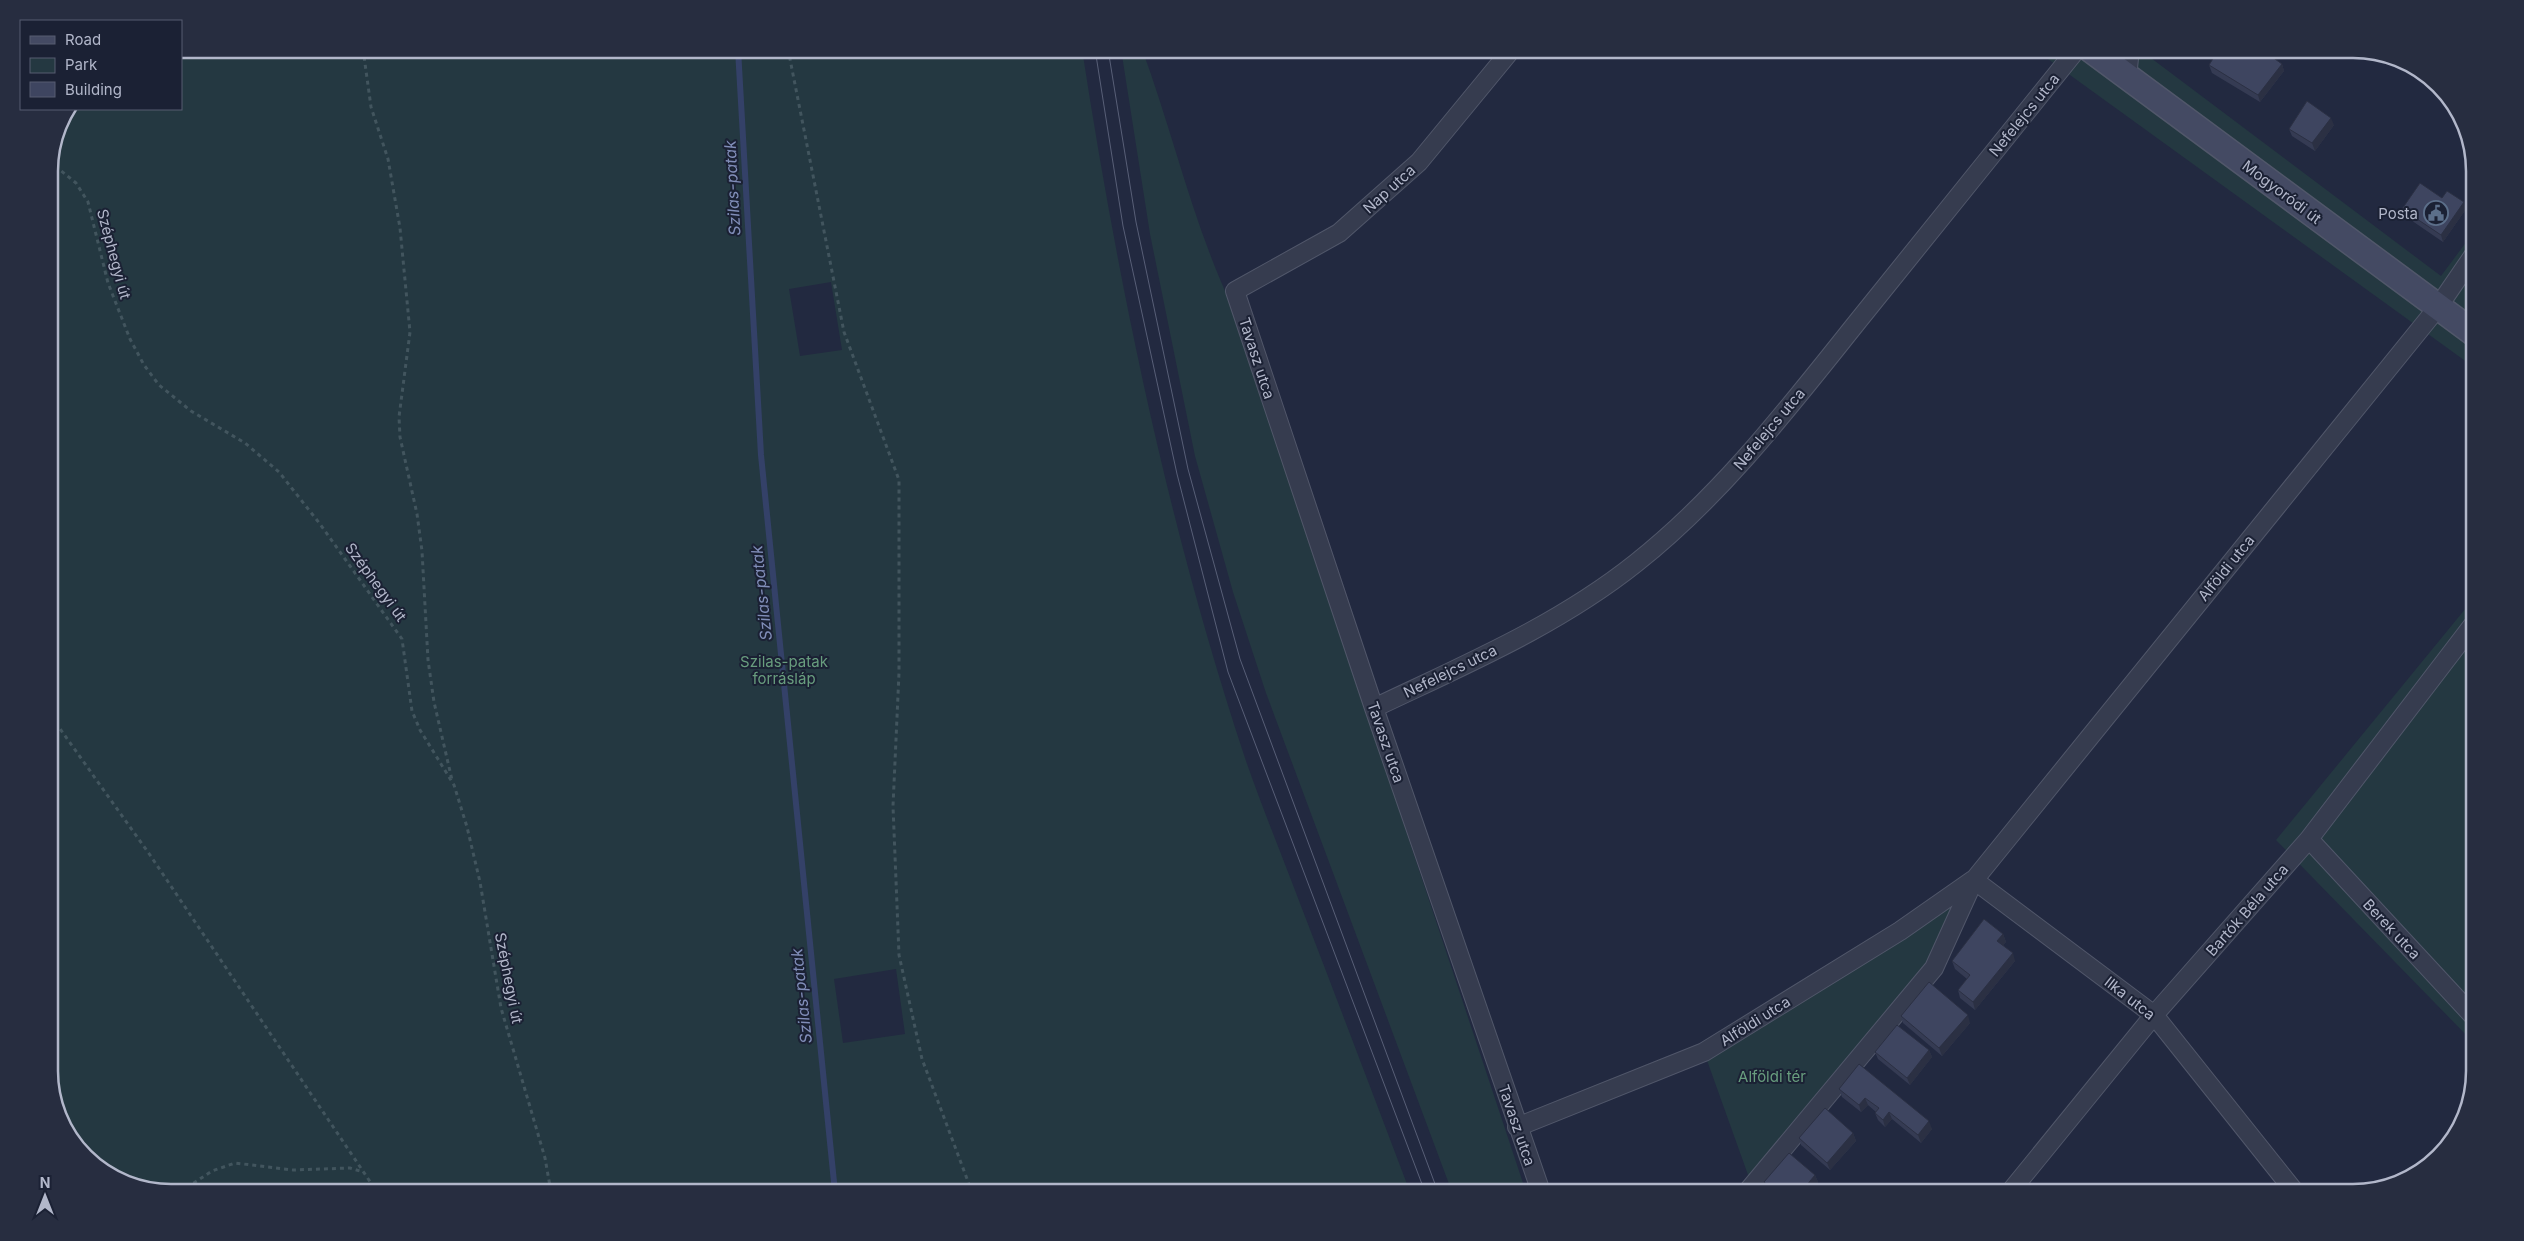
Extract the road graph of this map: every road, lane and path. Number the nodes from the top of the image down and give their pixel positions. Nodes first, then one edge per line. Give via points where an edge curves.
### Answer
1 (364, 57) edge
2 (790, 57) edge
3 (1505, 57) edge
4 (2071, 57) edge
5 (2101, 57) edge
6 (2129, 57) edge
7 (2128, 77) junction
8 (58, 169) edge
9 (2466, 266) edge
10 (1234, 291) joint
11 (2438, 307) junction
12 (2466, 327) edge
13 (2466, 634) edge
14 (1374, 708) junction
15 (58, 726) edge
16 (454, 785) junction
17 (2309, 839) junction
18 (1974, 880) junction
19 (2466, 1008) edge
20 (2154, 1015) junction
21 (1517, 1127) junction
22 (364, 1172) junction
23 (192, 1184) edge
24 (372, 1184) edge
25 (550, 1184) edge
26 (969, 1184) edge
27 (1538, 1184) edge
28 (1754, 1184) edge
29 (2017, 1184) edge
30 (2289, 1184) edge

1 - 16 path via 371,107 388,159 400,228 410,332 398,416 400,437 421,542 429,669
2 - 26 path via 844,332 899,480 899,673 893,806 899,955 922,1059
3 - 10 street, Nap utca via 1419,162 1339,234
4 - 14 street, Nefelejcs utca via 1740,466 1690,513 1637,562 1550,623
5 - 7 street, Mogyoródi út
6 - 7 street
7 - 11 street, Mogyoródi út
8 - 16 path, Széphegyi út via 76,183 88,202 108,282 144,366 159,385 191,411 245,443 279,472 394,624 402,639 412,711
9 - 11 street, Alföldi utca
10 - 14 street, Tavasz utca
11 - 12 street, Mogyoródi út
11 - 18 street, Alföldi utca
13 - 17 street, Bartók Béla utca
14 - 21 street, Tavasz utca
15 - 22 path via 150,855
16 - 25 path, Széphegyi út via 480,882 501,1008
17 - 19 street, Berek utca
17 - 20 street, Bartók Béla utca
18 - 20 street, Ilka utca
18 - 21 street, Alföldi utca via 1900,931 1704,1052
18 - 28 street, Alföldi utca via 1934,968
20 - 29 street, Bartók Béla utca
20 - 30 street, Ilka utca
21 - 27 street, Tavasz utca
22 - 23 path via 350,1168 293,1170 235,1163 212,1171
22 - 24 path

